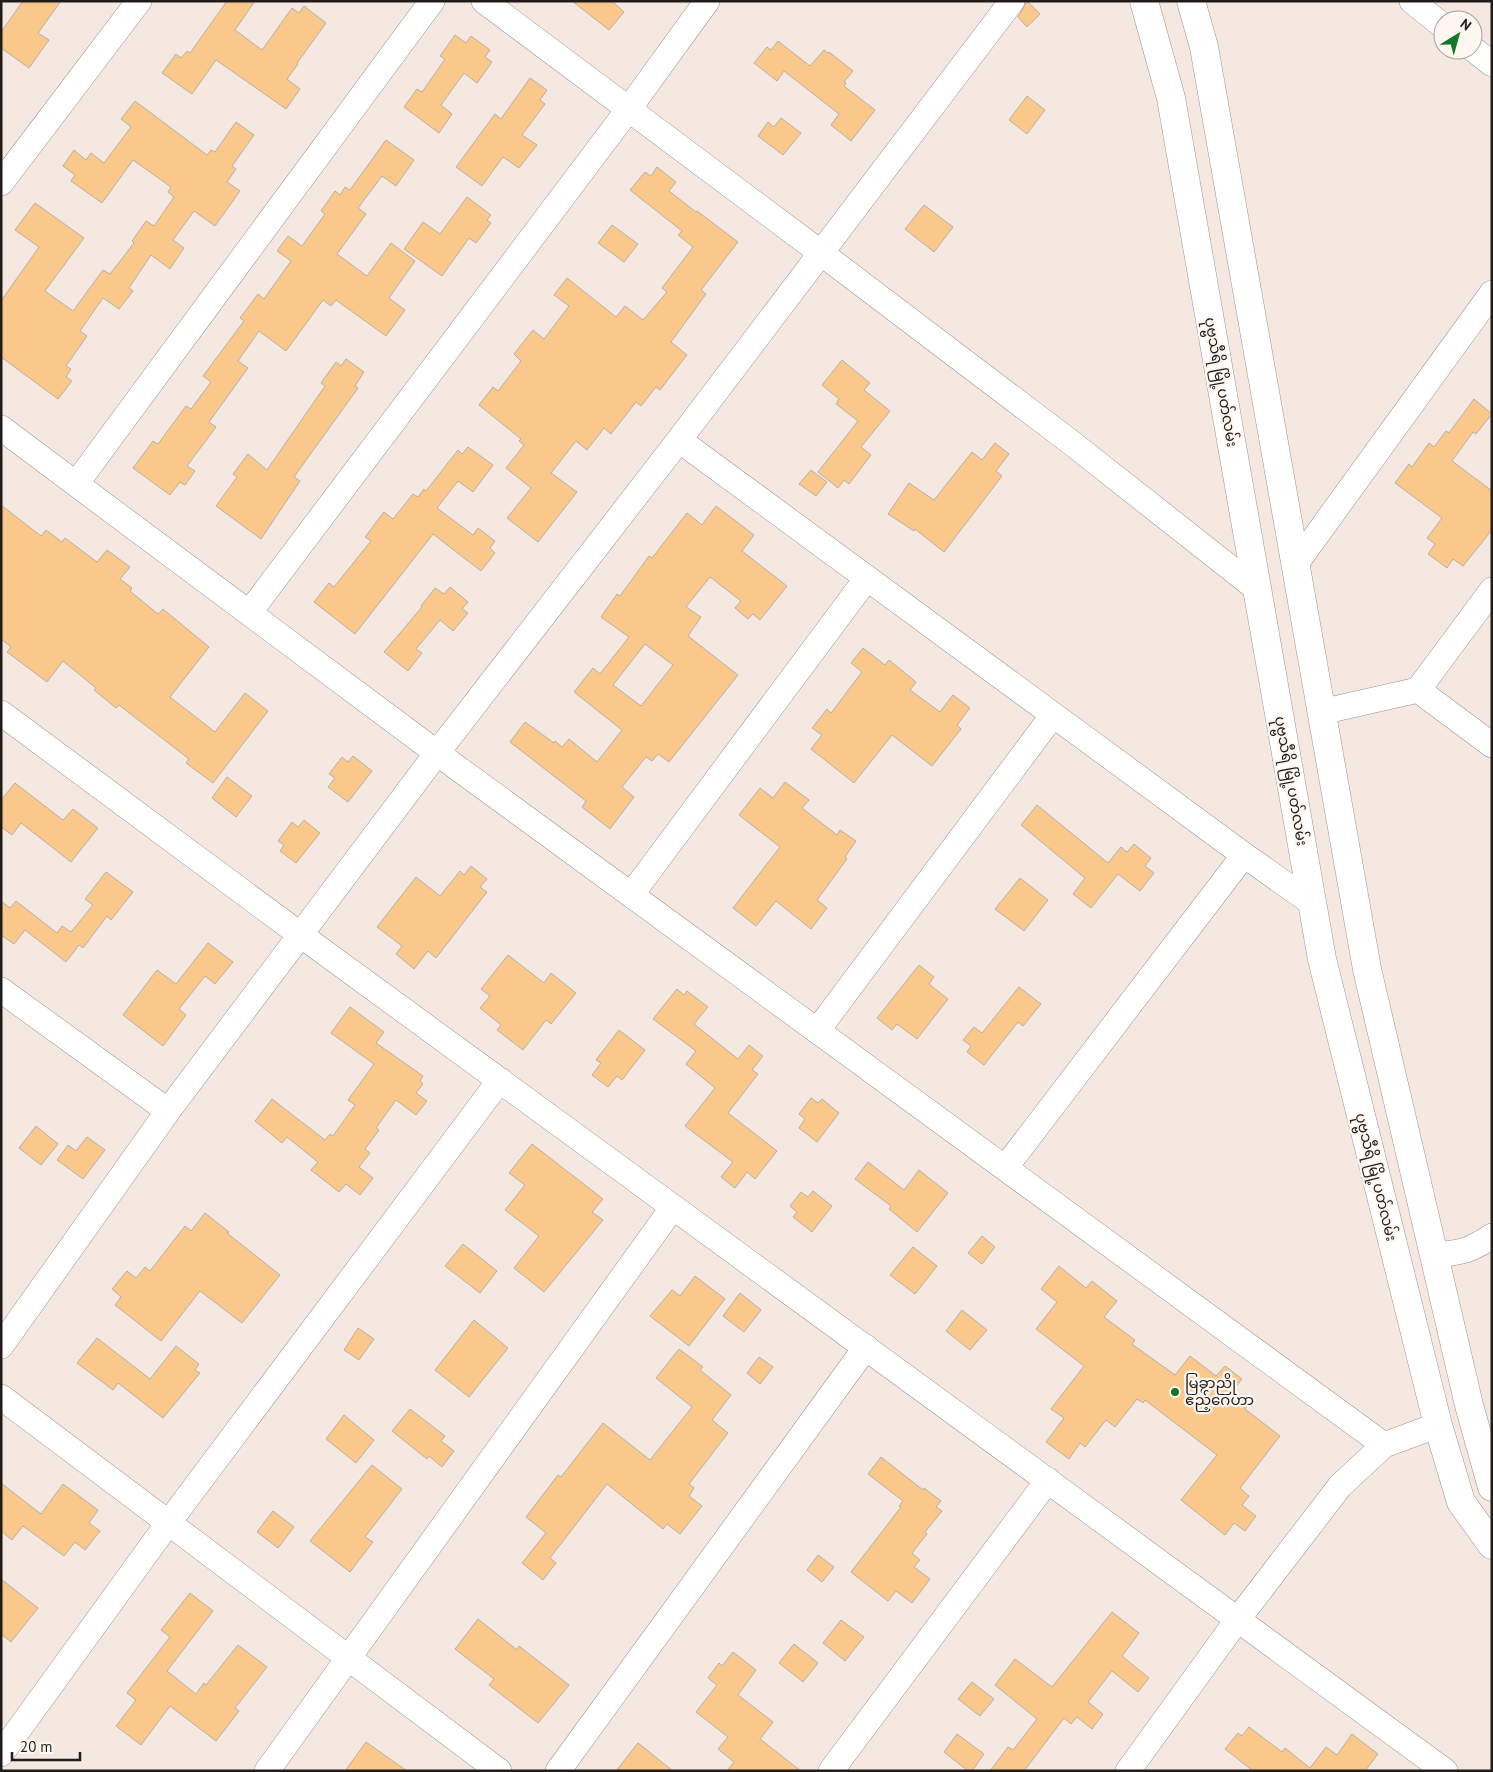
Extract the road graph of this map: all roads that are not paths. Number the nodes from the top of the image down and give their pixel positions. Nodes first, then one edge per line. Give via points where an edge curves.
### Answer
1 (139, 1) edge
2 (432, 1) edge
3 (484, 1) edge
4 (707, 1) edge
5 (1012, 1) edge
6 (1144, 1) edge
7 (1191, 1) edge
8 (1412, 1) edge
9 (1433, 12) edge
10 (628, 110) junction
11 (1, 183) edge
12 (821, 253) junction
13 (1492, 293) edge
14 (1, 428) edge
15 (679, 440) junction
16 (76, 484) junction
17 (1295, 565) junction
18 (867, 578) junction
19 (1257, 589) junction
20 (1492, 590) edge
21 (249, 613) junction
22 (1418, 690) junction
23 (1321, 712) junction
24 (1, 713) edge
25 (1053, 715) junction
26 (1492, 745) edge
27 (437, 753) junction
28 (1244, 855) junction
29 (631, 895) junction
30 (1312, 903) junction
31 (302, 936) junction
32 (1363, 948) junction
33 (1322, 959) junction
34 (1, 990) edge
35 (817, 1031) junction
36 (500, 1080) junction
37 (168, 1112) junction
38 (1005, 1168) junction
39 (674, 1207) junction
40 (1492, 1236) edge
41 (1434, 1254) junction
42 (1, 1346) edge
43 (866, 1347) junction
44 (1, 1397) edge
45 (1438, 1426) junction
46 (1384, 1445) junction
47 (1048, 1480) junction
48 (1492, 1487) edge
49 (169, 1522) junction
50 (1492, 1545) edge
51 (1238, 1619) junction
52 (348, 1657) junction
53 (1, 1754) edge
54 (1418, 1763) edge
55 (268, 1771) edge
56 (500, 1771) edge
57 (558, 1771) edge
58 (831, 1771) edge
59 (1128, 1771) edge
60 (1446, 1771) edge

1 - 11 street
2 - 16 street
3 - 10 street
4 - 10 street
5 - 12 street
6 - 19 main road, ပုဗ္ဗသီရိ မြို့ပတ်လမ်း via 1171,98
7 - 17 main road via 1204,47
8 - 9 street
10 - 12 street
10 - 21 street
12 - 15 street
12 - 19 street via 1073,444
13 - 17 street
14 - 16 street
15 - 18 street
15 - 27 street
16 - 21 street
17 - 23 main road
18 - 25 street
18 - 29 street
19 - 30 main road, ပုဗ္ဗသီရိ မြို့ပတ်လမ်း
20 - 22 street
21 - 27 street
22 - 23 street
22 - 26 street
23 - 32 main road
24 - 31 street
25 - 28 street
25 - 35 street
27 - 29 street
27 - 31 street
28 - 30 street
28 - 38 street
29 - 35 street
30 - 33 main road, ပုဗ္ဗသီရိ မြို့ပတ်လမ်း
31 - 36 street
31 - 37 street
32 - 33 main road
32 - 41 main road
33 - 45 main road, ပုဗ္ဗသီရိ မြို့ပတ်လမ်း
34 - 37 street
35 - 38 street
36 - 39 street
36 - 49 street
37 - 42 street
38 - 46 street
39 - 43 street
39 - 52 street
40 - 41 street via 1461,1252
41 - 48 main road via 1469,1405
43 - 47 street
43 - 57 street
44 - 49 street
45 - 46 street
45 - 50 main road, ပုဗ္ဗသီရိ မြို့ပတ်လမ်း via 1461,1502
46 - 51 street via 1340,1486
47 - 51 street
47 - 58 street
49 - 52 street
49 - 53 street
51 - 54 street
51 - 59 street
52 - 55 street
52 - 56 street
54 - 60 street

